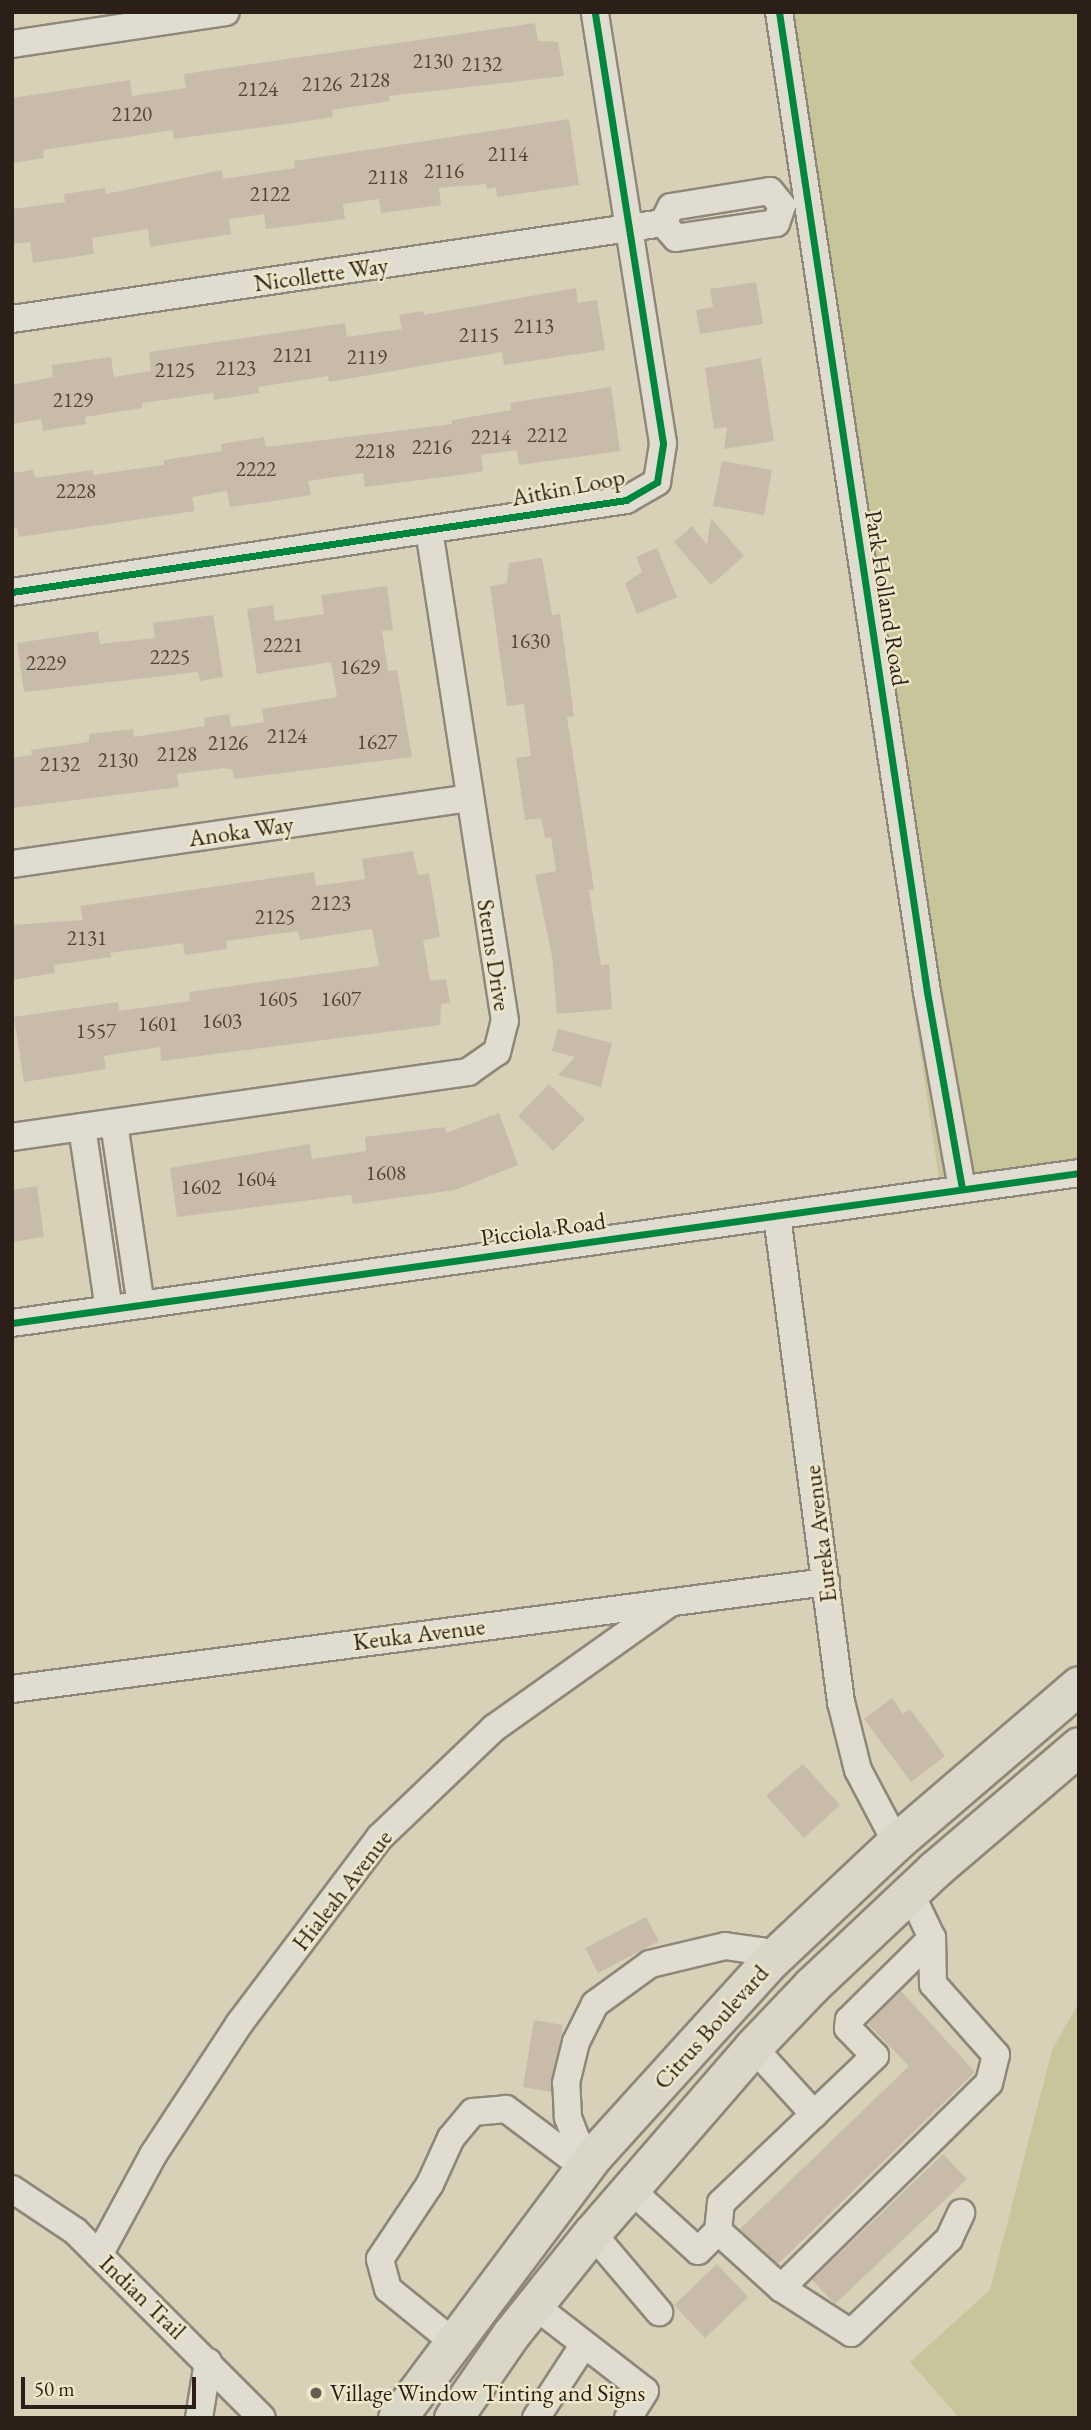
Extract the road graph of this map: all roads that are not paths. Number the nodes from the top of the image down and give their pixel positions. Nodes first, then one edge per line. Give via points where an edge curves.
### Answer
1 (226, 12) edge
2 (595, 12) edge
3 (779, 12) edge
4 (12, 44) edge
5 (795, 204) junction
6 (630, 228) junction
7 (12, 319) edge
8 (429, 531) junction
9 (12, 592) edge
10 (469, 798) junction
11 (12, 864) edge
12 (114, 1123) junction
13 (82, 1127) junction
14 (12, 1137) edge
15 (1079, 1173) edge
16 (962, 1189) junction
17 (777, 1216) junction
18 (141, 1305) junction
19 (109, 1309) junction
20 (12, 1322) edge
21 (826, 1582) junction
22 (670, 1603) junction
23 (1079, 1685) edge
24 (12, 1689) edge
25 (1079, 1694) edge
26 (1079, 1746) edge
27 (896, 1842) junction
28 (911, 1894) junction
29 (932, 1938) junction
30 (772, 1959) junction
31 (753, 2047) junction
32 (715, 2090) junction
33 (814, 2114) junction
34 (589, 2162) junction
35 (629, 2188) junction
36 (12, 2189) edge
37 (961, 2213) dead end
38 (718, 2231) junction
39 (592, 2233) junction
40 (99, 2255) junction
41 (502, 2275) junction
42 (781, 2288) junction
43 (534, 2305) junction
44 (659, 2312) dead end
45 (452, 2340) junction
46 (583, 2346) junction
47 (208, 2362) junction
48 (199, 2418) edge
49 (262, 2418) edge
50 (397, 2418) edge
51 (421, 2418) edge
52 (453, 2418) edge
53 (536, 2418) edge
54 (628, 2418) edge

1 - 4 street
2 - 6 street, Aitkin Loop
3 - 5 street, Park Holland Road
5 - 6 street, Nicollette Way via 770,191 671,207 663,223
5 - 16 street, Park Holland Road
6 - 7 street, Nicollette Way
6 - 8 street, Aitkin Loop via 663,443 657,482 626,500
8 - 9 street, Aitkin Loop
8 - 10 street, Sterns Drive
10 - 11 street, Anoka Way
10 - 12 street, Sterns Drive via 505,1021 497,1052 485,1065 468,1072
12 - 13 street, Sterns Drive
12 - 18 street
13 - 14 street, Sterns Drive
13 - 19 street
15 - 16 street, Picciola Road
16 - 17 street, Picciola Road
17 - 18 street, Picciola Road
17 - 21 street, Eureka Avenue
18 - 19 street, Picciola Road
19 - 20 street, Picciola Road
21 - 22 street, Keuka Avenue
21 - 27 street, Eureka Avenue via 841,1702 858,1770
22 - 24 street, Keuka Avenue
22 - 40 street, Hialeah Avenue via 494,1728 380,1837 239,2024 153,2155
23 - 27 highway, Citrus Boulevard
25 - 28 highway via 1037,1743 952,1815 927,1843
26 - 28 highway, Citrus Boulevard
27 - 30 highway, Citrus Boulevard
27 - 32 highway via 882,1885 757,2017
28 - 29 street
28 - 31 highway, Citrus Boulevard
29 - 33 street via 849,2021 848,2028 875,2056
29 - 42 street via 933,1984 996,2055 989,2083
30 - 34 highway, Citrus Boulevard
30 - 34 street via 761,1951 725,1946 650,1964 594,2004 576,2042 566,2083 568,2117
31 - 32 highway, Citrus Boulevard
31 - 33 street
32 - 35 highway, Citrus Boulevard
33 - 38 street via 721,2203
34 - 41 highway, Citrus Boulevard
34 - 45 street via 506,2109 473,2112 451,2138 430,2184 380,2259 388,2289
35 - 38 street via 698,2251
35 - 39 highway, Citrus Boulevard
36 - 40 street, Indian Trail via 75,2231
37 - 42 street via 950,2239 851,2333
38 - 42 street
39 - 43 highway, Citrus Boulevard
39 - 44 street
40 - 47 street, Indian Trail
41 - 45 highway, Citrus Boulevard
41 - 51 highway via 466,2358
43 - 46 street
43 - 52 highway, Citrus Boulevard
45 - 50 highway, Citrus Boulevard
46 - 53 street
46 - 54 street via 645,2391
47 - 48 street
47 - 49 street, Indian Trail

